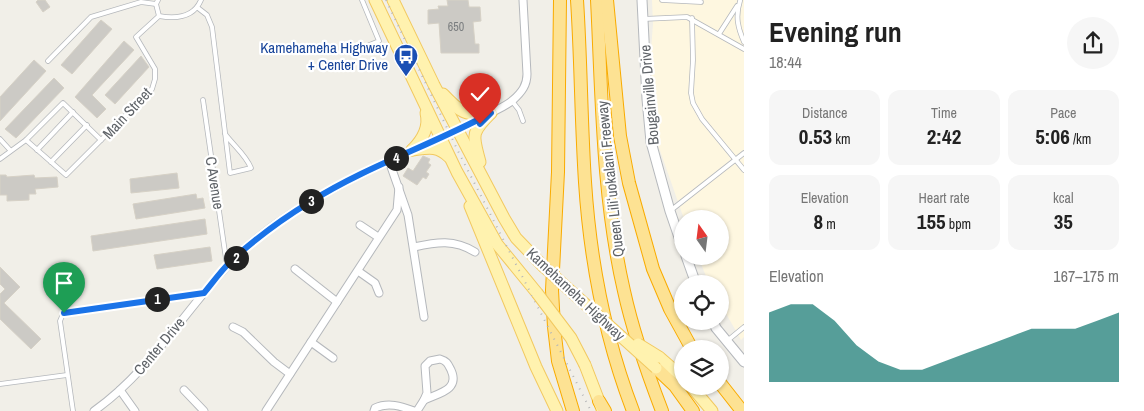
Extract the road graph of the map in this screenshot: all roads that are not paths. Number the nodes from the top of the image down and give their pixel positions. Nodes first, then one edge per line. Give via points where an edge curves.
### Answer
1 (201, 0) edge
2 (362, 0) edge
3 (374, 0) edge
4 (393, 0) edge
5 (523, 0) edge
6 (560, 0) edge
7 (577, 0) edge
8 (597, 0) edge
9 (607, 0) edge
10 (642, 0) edge
11 (662, 0) edge
12 (740, 1) edge
13 (157, 2) edge
14 (701, 2) dead end
15 (198, 8) junction
16 (159, 16) junction
17 (692, 18) junction
18 (642, 19) junction
19 (719, 34) junction
20 (744, 42) edge
21 (367, 46) dead end
22 (744, 49) edge
23 (48, 61) dead end
24 (434, 85) junction
25 (420, 95) junction
26 (203, 100) dead end
27 (512, 102) junction
28 (72, 112) junction
29 (491, 113) junction
30 (523, 121) dead end
31 (87, 125) junction
32 (458, 131) junction
33 (225, 134) junction
34 (440, 138) junction
35 (0, 139) edge
36 (26, 140) junction
37 (102, 140) junction
38 (10, 150) junction
39 (37, 150) junction
40 (412, 150) junction
41 (744, 153) edge
42 (450, 158) junction
43 (0, 159) edge
44 (736, 159) junction
45 (51, 162) junction
46 (389, 162) junction
47 (744, 170) edge
48 (458, 172) junction
49 (483, 178) junction
50 (399, 187) junction
51 (670, 211) junction
52 (674, 223) edge
53 (360, 225) dead end
54 (641, 229) junction
55 (378, 238) junction
56 (414, 248) junction
57 (475, 252) dead end
58 (227, 266) junction
59 (295, 269) dead end
60 (358, 271) junction
61 (380, 292) dead end
62 (204, 293) junction
63 (337, 302) junction
64 (424, 316) dead end
65 (233, 327) dead end
66 (554, 327) junction
67 (744, 327) edge
68 (718, 330) edge
69 (687, 340) edge
70 (692, 340) edge
71 (726, 340) edge
72 (728, 340) edge
73 (311, 342) junction
74 (729, 343) edge
75 (333, 358) dead end
76 (658, 362) junction
77 (744, 362) edge
78 (674, 372) edge
79 (290, 374) junction
80 (67, 375) junction
81 (668, 377) junction
82 (0, 384) edge
83 (120, 390) junction
84 (184, 390) dead end
85 (729, 394) edge
86 (699, 395) edge
87 (721, 395) edge
88 (424, 400) junction
89 (602, 408) edge
90 (268, 410) edge
91 (73, 411) edge
92 (94, 411) edge
93 (134, 411) edge
94 (204, 411) edge
95 (374, 411) edge
96 (415, 411) edge
97 (557, 411) edge
98 (573, 411) edge
99 (582, 411) edge
100 (633, 411) edge
101 (662, 411) edge
102 (693, 411) edge
103 (698, 411) edge
104 (712, 411) edge
105 (732, 411) edge
106 (742, 411) edge

1 - 15 lane
2 - 21 lane via 379,41
3 - 25 main road, Kamehameha Highway
4 - 24 main road, Kamehameha Highway
5 - 27 street, Center Drive via 527,82
6 - 66 highway via 552,290
7 - 100 highway, Queen Liliʻuokalani Freeway via 585,182 593,252 608,329
8 - 101 highway, Queen Liliʻuokalani Freeway via 606,162 617,257 633,326
9 - 54 highway via 620,136
10 - 18 street, Bougainville Drive
11 - 14 lane
12 - 19 lane
12 - 20 lane via 738,29
13 - 16 lane
13 - 23 lane via 141,2 91,17
15 - 16 lane via 172,18
15 - 33 lane, C Avenue via 207,15 212,27
16 - 37 lane, Main Street via 136,37 155,69 152,90
17 - 18 lane
17 - 19 lane
17 - 44 lane via 693,103 702,119
18 - 51 street, Bougainville Drive via 651,142
19 - 22 lane
24 - 29 main road via 465,113
24 - 32 main road, Kamehameha Highway
25 - 34 main road, Kamehameha Highway
25 - 40 main road via 428,120 420,142
26 - 58 lane, C Avenue
27 - 29 street, Center Drive
27 - 30 lane
28 - 31 lane
28 - 36 lane via 63,103
28 - 39 lane
29 - 32 street, Center Drive
29 - 49 main road via 475,130 474,142
31 - 37 lane
31 - 45 lane
32 - 34 street, Center Drive
32 - 49 main road, Kamehameha Highway
33 - 33 lane, C Avenue via 230,173 252,168 247,157
34 - 40 street, Center Drive
34 - 42 main road, Kamehameha Highway
35 - 38 lane
36 - 38 lane
36 - 39 lane, Main Street
37 - 45 lane, Main Street via 66,175
38 - 43 lane
39 - 45 lane, Main Street
40 - 42 main road via 436,148
40 - 46 street, Center Drive
41 - 44 lane
42 - 48 main road, Kamehameha Highway
44 - 47 lane
44 - 51 lane
46 - 50 street
46 - 58 street, Center Drive via 311,201 256,240
48 - 89 main road, Kamehameha Highway, bridge via 497,244 571,338
48 - 97 main road via 511,309
49 - 76 main road, Kamehameha Highway, bridge via 516,238 613,328
50 - 55 street via 397,210
50 - 56 street
51 - 52 street, Bougainville Drive
53 - 55 street
54 - 69 highway via 661,288
54 - 70 highway via 666,293
55 - 60 street
56 - 57 street via 447,242
56 - 64 street
58 - 62 street, Center Drive
59 - 63 street
60 - 61 street via 375,283
60 - 63 street
62 - 80 lane via 62,315
62 - 83 street, Center Drive via 146,364
63 - 73 street
65 - 79 street via 243,332
66 - 98 highway via 558,361
66 - 99 highway via 568,380
67 - 72 lane
68 - 71 street
73 - 75 street
73 - 79 street
74 - 77 street
76 - 78 main road, Kamehameha Highway
76 - 81 highway
79 - 90 street
80 - 82 lane
80 - 91 lane
81 - 102 highway
81 - 103 main road
83 - 92 street, Center Drive
83 - 93 street
84 - 94 street
85 - 106 highway
86 - 104 main road
87 - 105 highway
88 - 88 street via 452,385 454,377 444,360 431,361 425,366 427,393
88 - 96 street
95 - 96 street via 381,405 397,405

